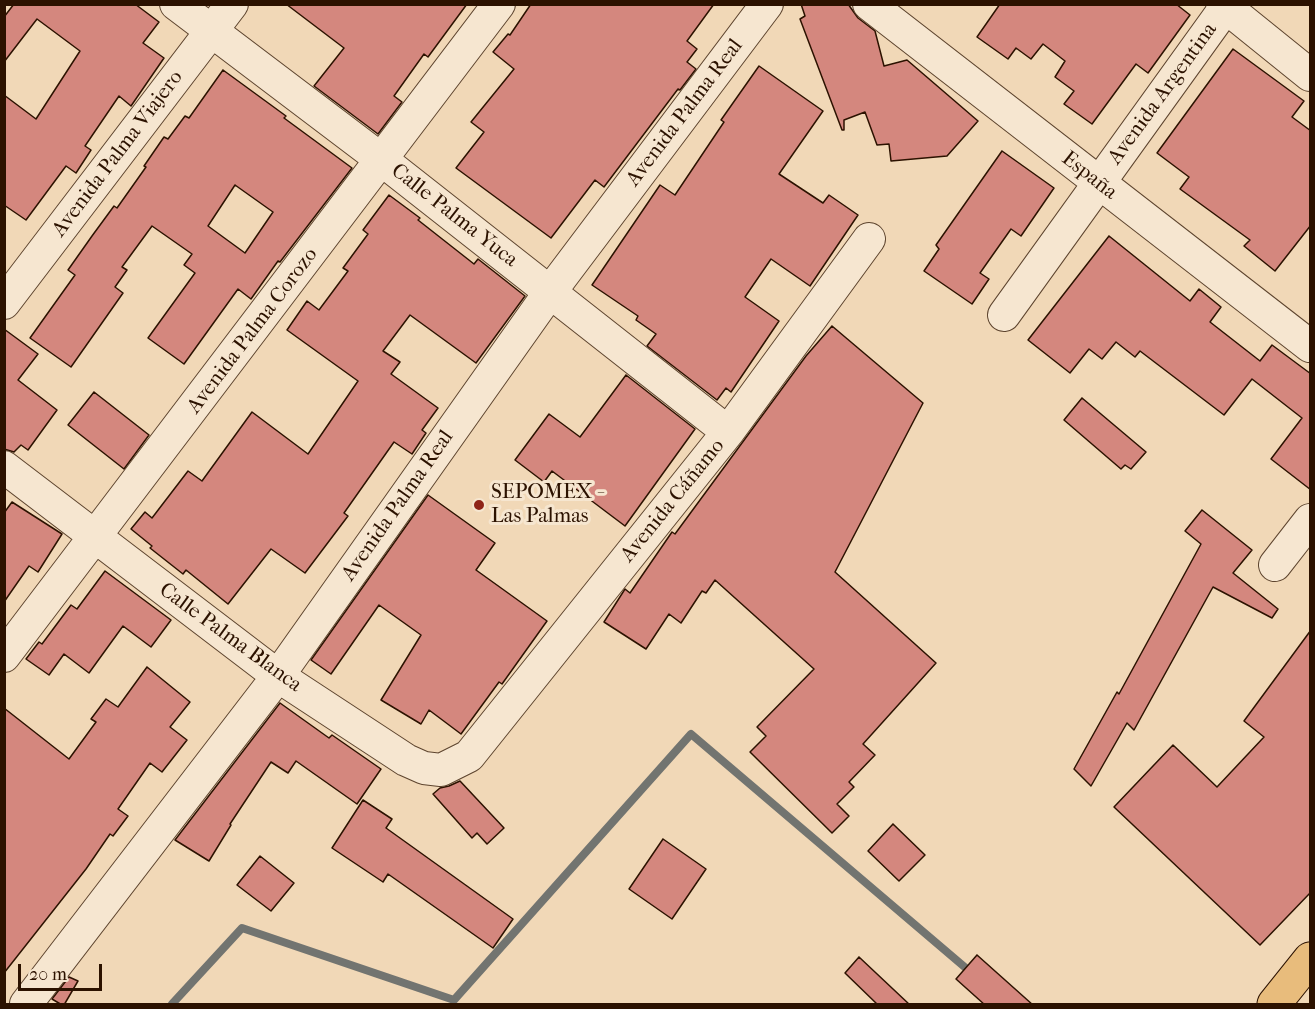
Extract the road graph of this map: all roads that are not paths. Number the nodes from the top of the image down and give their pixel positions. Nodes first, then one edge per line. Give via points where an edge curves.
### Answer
1 (176, 4) edge
2 (232, 4) edge
3 (499, 4) edge
4 (767, 4) edge
5 (869, 4) edge
6 (1226, 5) edge
7 (211, 32) junction
8 (1311, 75) edge
9 (382, 160) junction
10 (1098, 183) junction
11 (869, 239) dead end
12 (550, 292) junction
13 (4, 303) edge
14 (1004, 315) dead end
15 (1311, 346) edge
16 (728, 432) junction
17 (4, 467) edge
18 (1311, 520) edge
19 (96, 538) junction
20 (1275, 565) dead end
21 (4, 656) edge
22 (278, 676) junction
23 (469, 756) joint
24 (1311, 959) edge
25 (26, 1005) edge
26 (1274, 1005) edge

1 - 7 street, Calle Palma Yuca
2 - 7 street, Avenida Palma Viajero
3 - 9 street, Avenida Palma Corozo
4 - 12 street, Avenida Palma Real
5 - 10 street, España
6 - 8 street
6 - 10 street, Avenida Argentina
7 - 9 street, Calle Palma Yuca
7 - 13 street, Avenida Palma Viajero
9 - 12 street, Calle Palma Yuca
9 - 19 street, Avenida Palma Corozo
10 - 14 street, Avenida Argentina
10 - 15 street, España
11 - 16 street, Avenida Cáñamo
12 - 16 street, Calle Palma Yuca
12 - 22 street, Avenida Palma Real
16 - 23 street, Avenida Cáñamo
17 - 19 street, Calle Palma Blanca
18 - 20 street
19 - 21 street, Avenida Palma Corozo
19 - 22 street, Calle Palma Blanca
22 - 23 street, Calle Palma Blanca via 423,768 441,770
22 - 25 street, Avenida Palma Real
24 - 26 main road

